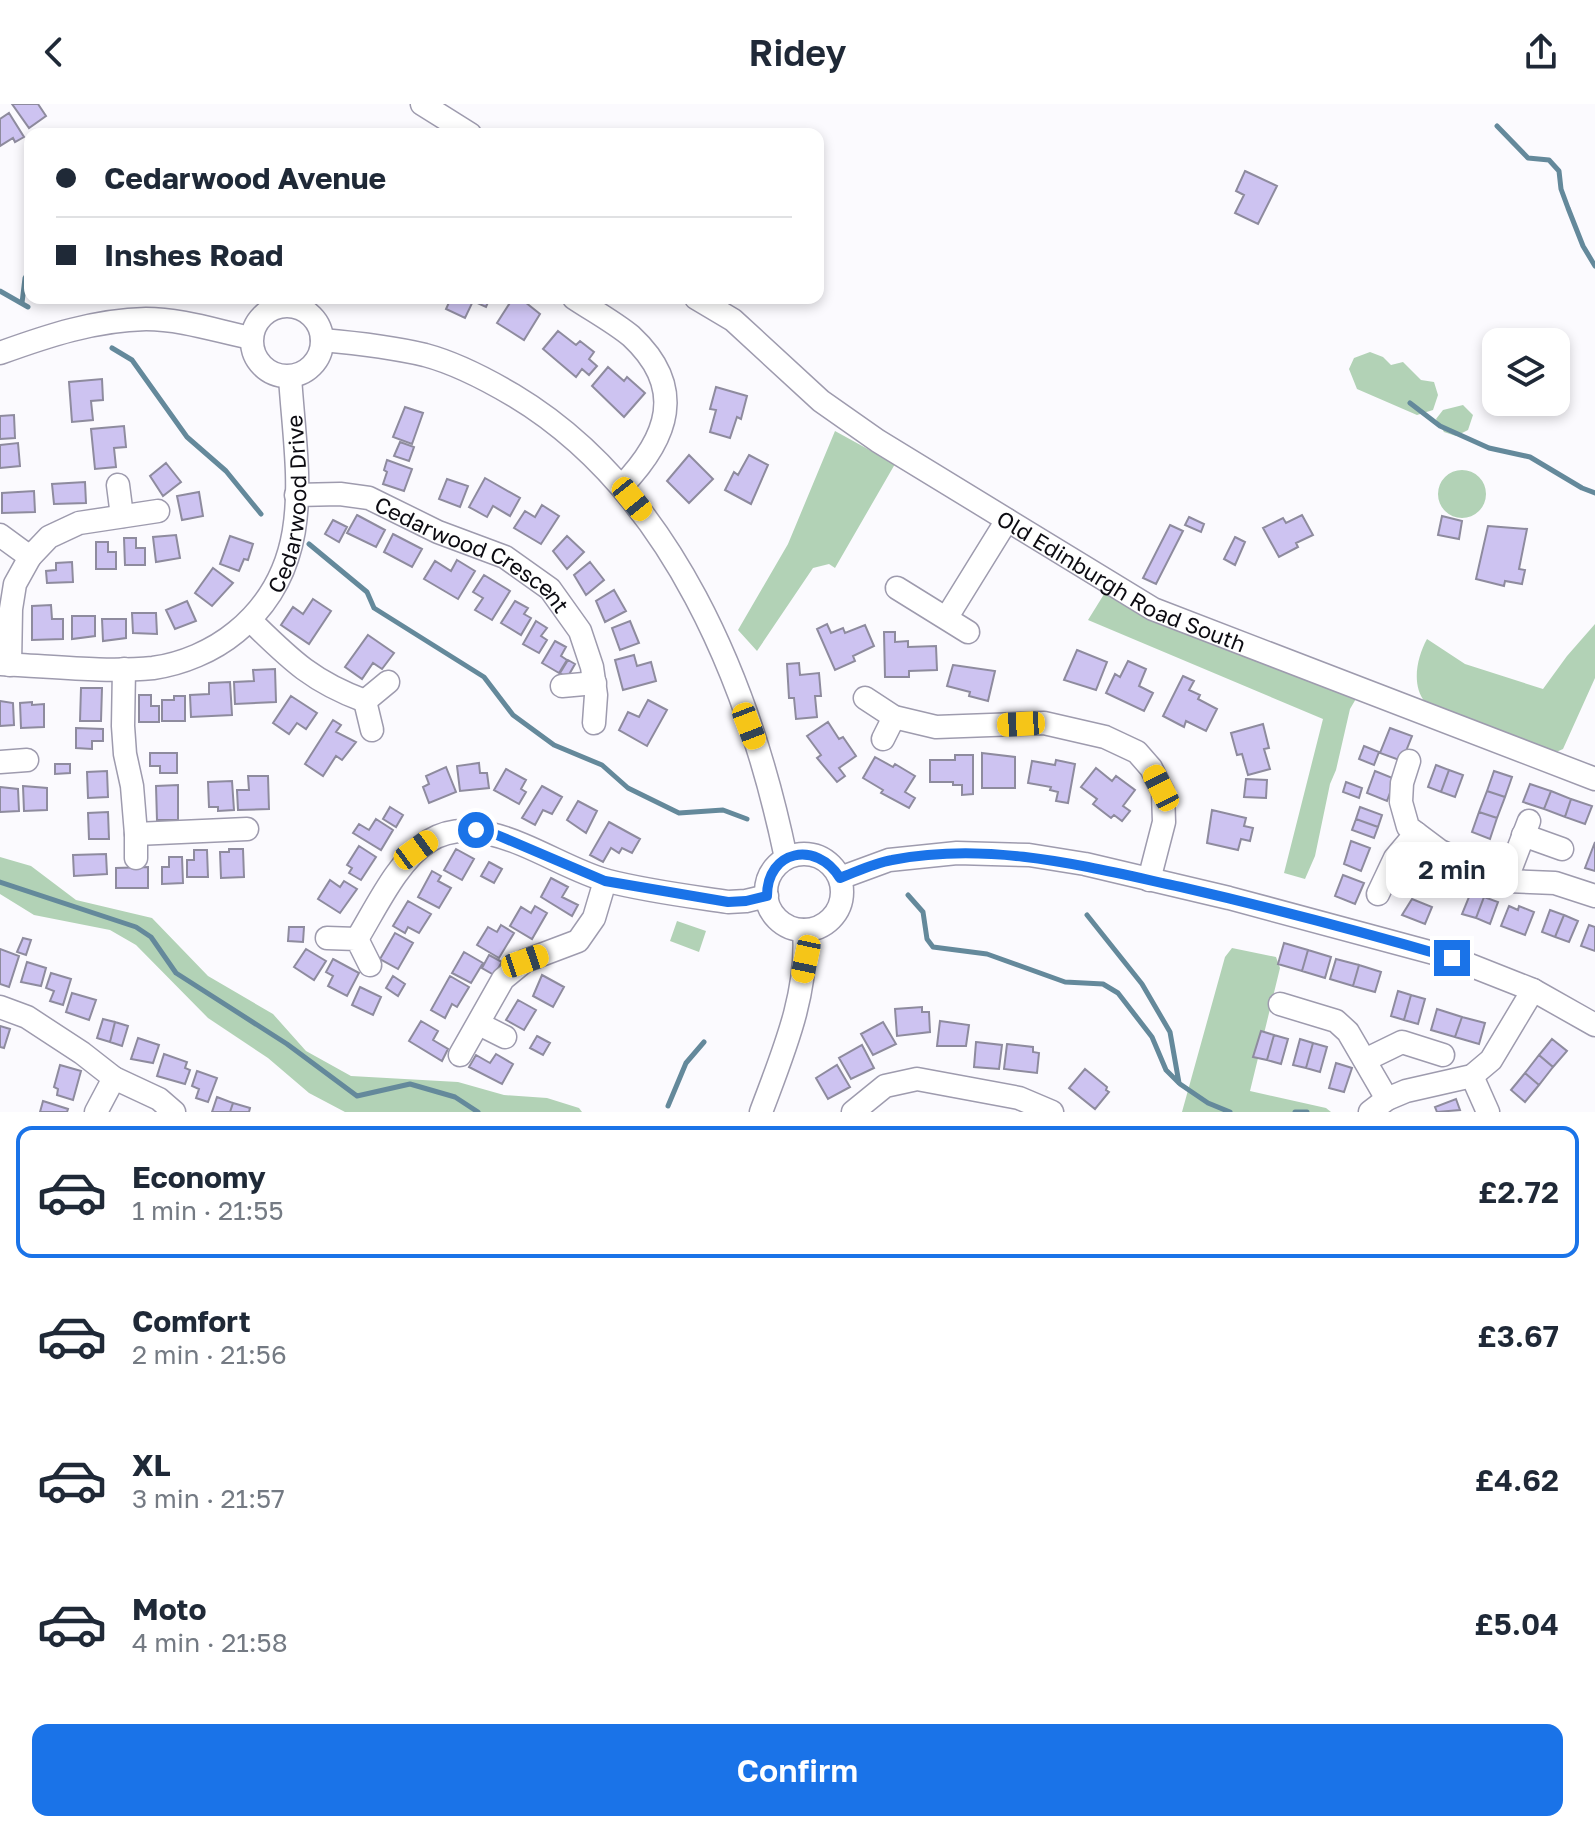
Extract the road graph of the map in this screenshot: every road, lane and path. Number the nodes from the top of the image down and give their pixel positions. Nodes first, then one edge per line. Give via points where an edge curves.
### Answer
1 (422, 104) edge
2 (460, 128) edge
3 (583, 304) edge
4 (706, 304) edge
5 (251, 338) junction
6 (322, 340) junction
7 (0, 353) edge
8 (290, 377) junction
9 (118, 485) dead end
10 (622, 486) junction
11 (296, 495) junction
12 (158, 511) dead end
13 (122, 516) junction
14 (1007, 520) junction
15 (0, 535) edge
16 (30, 557) junction
17 (897, 588) dead end
18 (947, 617) junction
19 (250, 620) junction
20 (968, 632) dead end
21 (5, 665) edge
22 (124, 669) junction
23 (388, 682) dead end
24 (595, 683) junction
25 (562, 686) dead end
26 (865, 698) dead end
27 (365, 701) junction
28 (894, 717) junction
29 (594, 723) dead end
30 (372, 730) dead end
31 (883, 739) dead end
32 (27, 760) dead end
33 (1409, 761) dead end
34 (0, 762) edge
35 (1595, 779) edge
36 (247, 829) dead end
37 (1412, 830) junction
38 (136, 834) junction
39 (1562, 849) dead end
40 (136, 858) dead end
41 (786, 858) junction
42 (840, 878) junction
43 (1149, 880) junction
44 (605, 881) junction
45 (1506, 881) junction
46 (1378, 894) dead end
47 (767, 896) junction
48 (1595, 896) edge
49 (804, 930) junction
50 (327, 938) dead end
51 (357, 939) junction
52 (370, 965) dead end
53 (1533, 990) junction
54 (1280, 1004) dead end
55 (0, 1007) edge
56 (479, 1024) junction
57 (1595, 1025) edge
58 (505, 1037) dead end
59 (460, 1055) dead end
60 (1443, 1055) dead end
61 (1365, 1060) junction
62 (1472, 1076) junction
63 (114, 1078) junction
64 (1378, 1106) edge
65 (96, 1112) edge
66 (174, 1112) edge
67 (761, 1112) edge
68 (853, 1112) edge
69 (1052, 1112) edge
70 (1488, 1112) edge

1 - 2 street
3 - 10 street via 630,336 662,383 665,412 660,435
4 - 14 street, Old Edinburgh Road South via 733,320 821,401
5 - 6 street via 263,315 288,306 312,316
5 - 7 street via 147,319 83,326
5 - 8 street via 252,351 266,370
6 - 8 street via 313,365
6 - 10 street via 425,355 497,385 585,446
8 - 11 street, Cedarwood Drive
9 - 13 street
10 - 41 street via 662,540 710,628 759,753
11 - 19 street, Cedarwood Drive via 291,553 280,581
11 - 24 street, Cedarwood Crescent via 369,498 505,557 550,589 580,631
12 - 13 street, Cedarwood Drive
13 - 16 street, Cedarwood Drive via 79,523 49,537
14 - 18 street
14 - 35 street, Old Edinburgh Road South via 1153,609
15 - 16 street
16 - 21 street, Cedarwood Drive via 15,584
17 - 18 street
18 - 20 street
19 - 22 street, Cedarwood Drive via 208,651 155,667
19 - 27 street, Cedarwood Drive via 311,676
21 - 22 street, Cedarwood Drive
22 - 38 street via 125,754
23 - 27 street
24 - 25 street
24 - 29 street, Cedarwood Crescent
26 - 28 street
27 - 30 street
28 - 31 street
28 - 43 street via 936,727 1044,723 1105,737 1137,752 1163,792 1164,822
32 - 34 street
33 - 37 street via 1401,802
36 - 38 street
37 - 45 street via 1440,851
37 - 46 street
38 - 40 street
39 - 45 street via 1526,828
41 - 42 street via 799,854 823,859
41 - 47 street via 771,874
42 - 43 street via 889,860 957,853 1029,855
42 - 49 street via 835,913 827,922
43 - 53 street via 1384,938
44 - 47 street via 728,902
44 - 51 street via 497,835 460,830 416,850
44 - 56 street via 594,918 578,941 513,969
45 - 48 street via 1555,883
47 - 49 street via 775,916
49 - 67 street via 806,959 791,1032
50 - 51 street
51 - 52 street
53 - 57 street
53 - 62 street via 1491,1060
54 - 61 street via 1336,1021
55 - 63 street via 27,1017
56 - 58 street
56 - 59 street
60 - 61 street via 1402,1042
61 - 64 street
62 - 64 street via 1406,1091
62 - 70 street
63 - 65 street
63 - 66 street
68 - 69 street via 885,1086 917,1079 1019,1098

